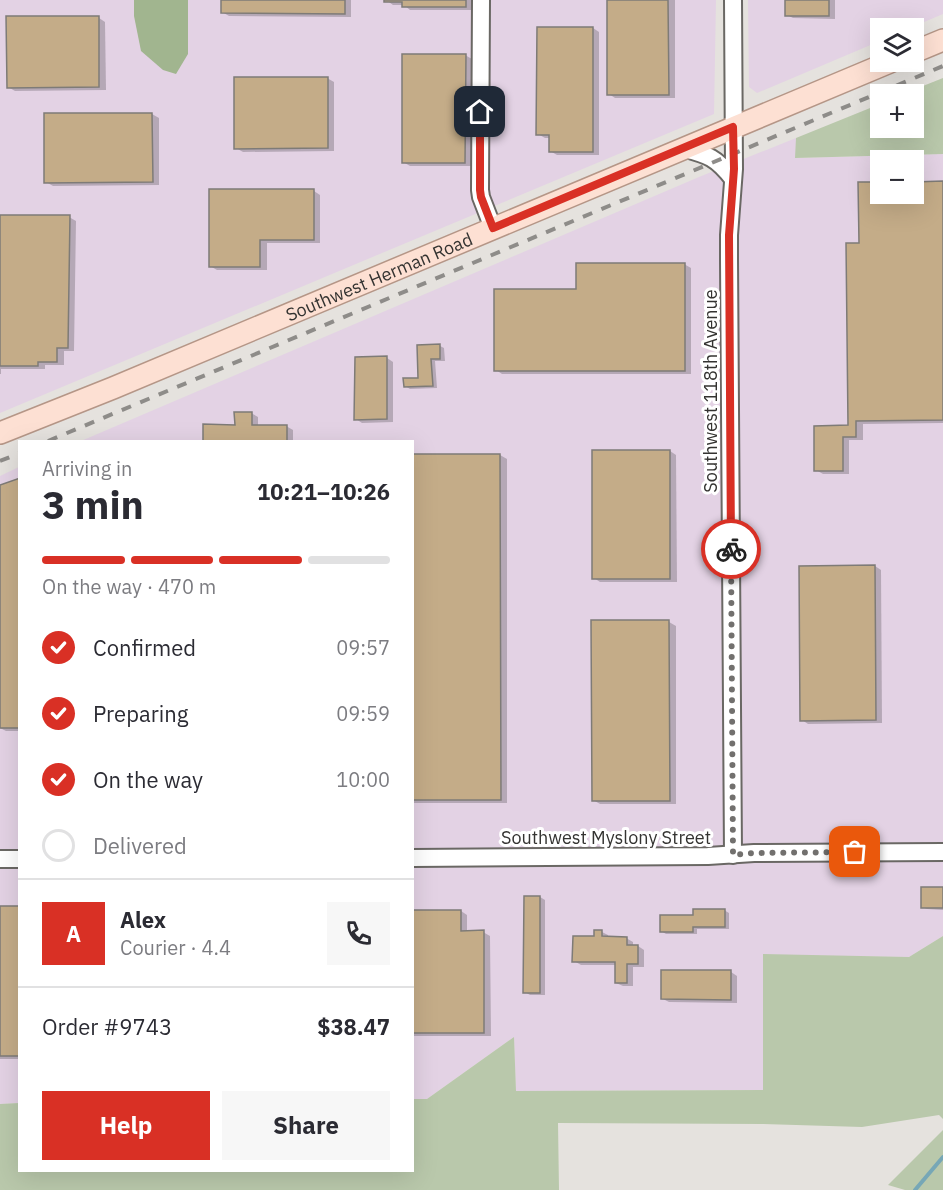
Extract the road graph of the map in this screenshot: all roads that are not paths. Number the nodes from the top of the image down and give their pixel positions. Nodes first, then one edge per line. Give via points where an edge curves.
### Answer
1 (481, 0) edge
2 (733, 0) edge
3 (943, 39) edge
4 (924, 48) edge
5 (870, 70) edge
6 (733, 127) junction
7 (682, 148) junction
8 (733, 179) junction
9 (493, 228) junction
10 (0, 433) edge
11 (943, 852) edge
12 (733, 855) junction
13 (414, 858) edge
14 (0, 859) edge
15 (18, 859) edge

1 - 9 street via 480,190
2 - 6 street, Southwest 118th Avenue
3 - 4 main road
5 - 6 main road, Southwest Herman Road
6 - 7 main road, Southwest Herman Road
6 - 8 street, Southwest 118th Avenue
7 - 8 street via 718,161
7 - 9 main road, Southwest Herman Road
8 - 12 street, Southwest 118th Avenue via 729,235
9 - 10 main road, Southwest Herman Road
11 - 12 street, Southwest Myslony Street
12 - 13 street, Southwest Myslony Street
14 - 15 street

